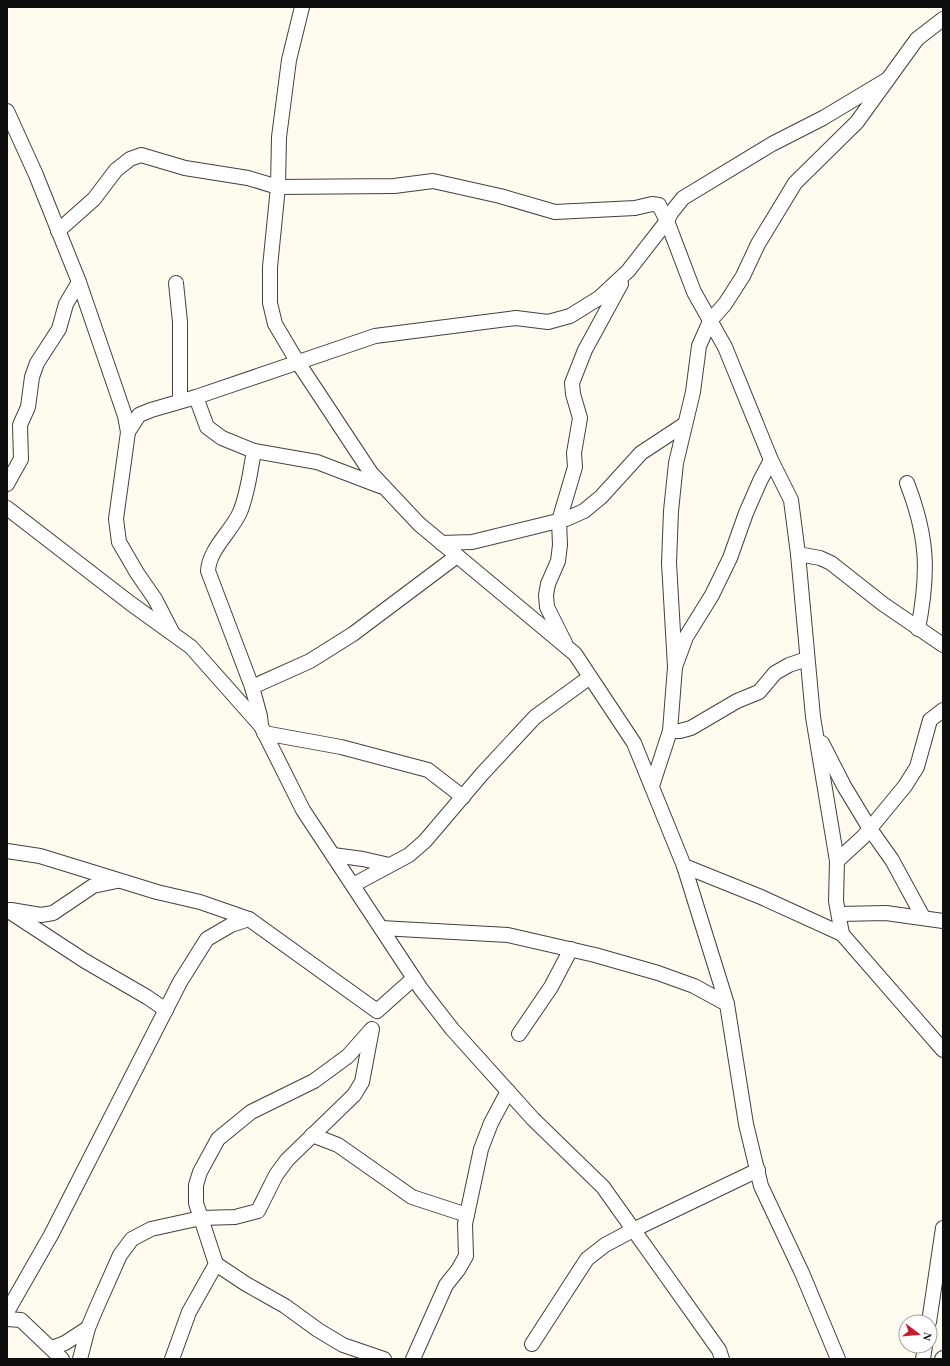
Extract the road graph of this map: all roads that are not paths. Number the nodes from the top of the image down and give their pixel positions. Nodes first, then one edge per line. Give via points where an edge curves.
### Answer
1 (302, 7) edge
2 (943, 18) edge
3 (888, 79) junction
4 (7, 111) edge
5 (10, 126) edge
6 (278, 187) junction
7 (668, 221) junction
8 (58, 231) junction
9 (628, 272) junction
10 (79, 282) junction
11 (176, 283) dead end
12 (710, 320) junction
13 (297, 362) junction
14 (196, 397) junction
15 (180, 401) junction
16 (685, 424) junction
17 (128, 432) junction
18 (254, 451) junction
19 (771, 460) junction
20 (907, 483) dead end
21 (7, 484) edge
22 (385, 488) junction
23 (7, 508) edge
24 (21, 520) junction
25 (559, 521) junction
26 (7, 522) edge
27 (441, 543) junction
28 (798, 554) junction
29 (457, 556) junction
30 (918, 629) junction
31 (173, 634) junction
32 (943, 645) edge
33 (568, 649) junction
34 (807, 659) junction
35 (675, 667) junction
36 (590, 678) junction
37 (252, 687) junction
38 (943, 710) edge
39 (815, 728) junction
40 (262, 729) junction
41 (670, 731) junction
42 (652, 786) junction
43 (463, 797) junction
44 (870, 829) junction
45 (7, 851) edge
46 (333, 855) junction
47 (837, 861) junction
48 (389, 865) junction
49 (684, 866) junction
50 (119, 880) junction
51 (353, 886) junction
52 (7, 910) edge
53 (839, 914) junction
54 (923, 918) junction
55 (249, 919) junction
56 (943, 921) edge
57 (381, 928) junction
58 (842, 934) junction
59 (571, 949) junction
60 (414, 978) junction
61 (728, 1004) junction
62 (166, 1010) junction
63 (377, 1011) junction
64 (372, 1029) junction
65 (519, 1034) dead end
66 (943, 1050) edge
67 (508, 1091) junction
68 (312, 1135) junction
69 (758, 1170) junction
70 (467, 1215) junction
71 (201, 1218) junction
72 (943, 1228) edge
73 (633, 1230) junction
74 (216, 1264) junction
75 (7, 1312) edge
76 (930, 1314) edge
77 (7, 1319) edge
78 (88, 1328) junction
79 (532, 1344) dead end
80 (52, 1348) junction
81 (62, 1359) edge
82 (80, 1359) edge
83 (172, 1359) edge
84 (384, 1359) edge
85 (413, 1359) edge
86 (722, 1359) edge
87 (838, 1359) edge

1 - 6 street via 289,60 279,137
2 - 3 street via 917,39
3 - 7 street via 823,118 772,144 683,198
3 - 12 street via 846,135 795,183 758,244 743,276 725,304
4 - 5 street
5 - 8 street via 36,175
6 - 7 street via 394,186 433,181 555,212 620,209 656,204
6 - 8 street via 248,178 185,168 138,156 116,170 94,199
6 - 13 street via 270,267 270,303 276,324
7 - 9 street
7 - 12 street via 694,292
8 - 10 street
9 - 13 street via 599,298 570,316 548,322 516,318 375,336
9 - 25 street via 585,350 575,374 573,394 580,418 580,428 574,453 575,467
10 - 17 street via 114,381
10 - 21 street via 66,304 59,328 37,363 32,377 28,407 20,425 21,459
11 - 15 street via 180,322
12 - 16 street via 700,346 694,392
12 - 19 street via 725,347
13 - 14 street
13 - 22 street via 371,473
14 - 15 street
14 - 18 street via 209,430
15 - 17 street via 139,415
16 - 25 street via 641,453 584,511
16 - 35 street via 676,463 669,563
17 - 31 street via 116,519 119,542 155,599
18 - 22 street via 317,462
18 - 37 street via 240,512 210,560 208,571
19 - 28 street via 791,500
19 - 35 street via 746,513 730,558 712,595 686,637
20 - 30 street via 922,533 926,575
22 - 27 street
23 - 24 street
24 - 26 street
24 - 31 street
25 - 27 street via 472,542
25 - 33 street via 558,561 548,584 547,607
27 - 29 street
28 - 30 street via 832,563
28 - 34 street
29 - 33 street
29 - 37 street via 334,646 310,661
30 - 32 street
31 - 40 street via 190,647
33 - 36 street
34 - 39 street
34 - 41 street via 789,664 775,673 759,692 737,701 691,728
35 - 41 street
36 - 42 street via 634,742
36 - 43 street via 535,717
37 - 40 street
38 - 44 street via 930,720 917,767
39 - 44 street via 844,786
39 - 47 street
40 - 43 street via 428,770
40 - 46 street via 303,810
41 - 42 street
42 - 49 street
43 - 48 street via 425,841 409,855
44 - 47 street
44 - 54 street via 892,860
45 - 50 street via 40,856
46 - 48 street
46 - 51 street
47 - 53 street via 836,900
48 - 51 street
49 - 58 street
49 - 61 street
50 - 52 street via 93,886 53,913 41,915
50 - 55 street via 200,902
51 - 57 street
52 - 62 street
53 - 54 street via 886,913
53 - 58 street
54 - 56 street
55 - 62 street via 231,925 207,939
55 - 63 street
57 - 59 street via 508,935
57 - 60 street
58 - 66 street
59 - 61 street via 658,973 694,986
59 - 65 street via 551,987
60 - 63 street
60 - 67 street via 452,1029
61 - 69 street via 746,1124
62 - 75 street via 51,1235
63 - 64 street
64 - 68 street via 362,1082 354,1096
64 - 71 street via 348,1056 314,1081 251,1112 218,1139 200,1172 196,1185 196,1203
67 - 70 street via 481,1148
67 - 73 street via 603,1187
68 - 70 street via 338,1145 412,1197
68 - 71 street via 276,1175 258,1211 235,1217
69 - 73 street
69 - 87 street via 761,1186 802,1273
70 - 85 street via 466,1256 446,1285
71 - 74 street
71 - 78 street via 151,1229 132,1239 120,1255
72 - 76 street
73 - 79 street via 605,1245 587,1259
73 - 86 street
74 - 83 street via 189,1312
74 - 84 street via 286,1306 343,1345
77 - 80 street via 21,1320
78 - 80 street
78 - 82 street
80 - 81 street

